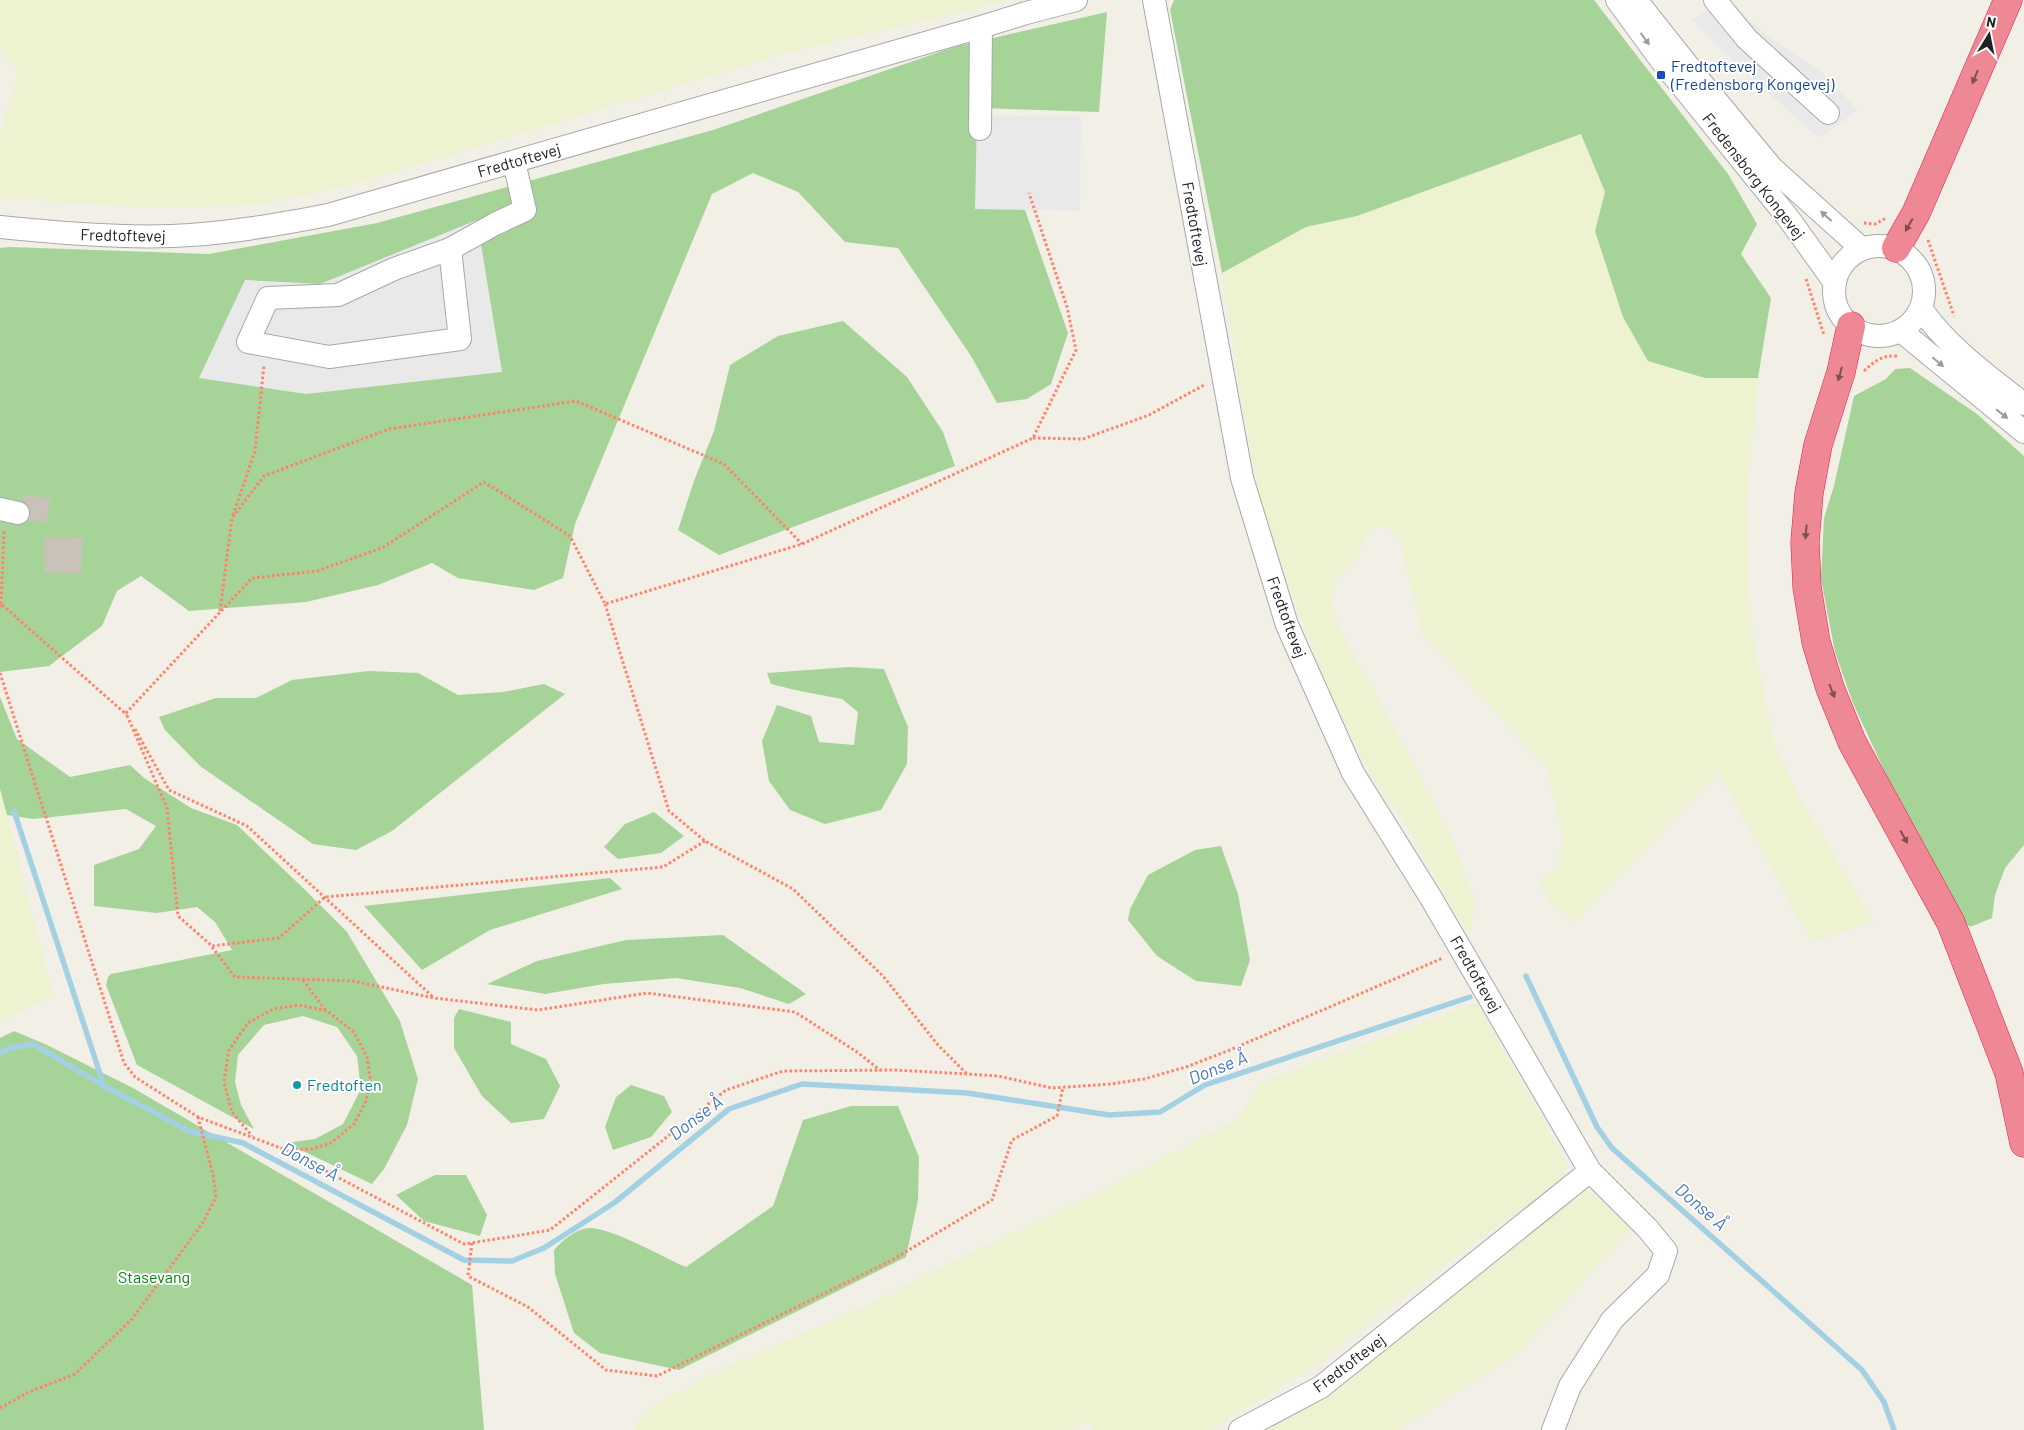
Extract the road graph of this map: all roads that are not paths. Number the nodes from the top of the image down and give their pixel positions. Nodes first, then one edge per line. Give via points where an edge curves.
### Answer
1 (1076, 0) edge
2 (1154, 0) edge
3 (1617, 0) edge
4 (1636, 0) edge
5 (1715, 0) edge
6 (2008, 0) edge
7 (1023, 6) edge
8 (982, 27) junction
9 (1828, 113) dead end
10 (980, 129) dead end
11 (514, 162) junction
12 (0, 227) edge
13 (1896, 248) junction
14 (450, 249) junction
15 (1862, 249) junction
16 (1835, 283) junction
17 (1921, 308) junction
18 (1851, 326) junction
19 (1901, 331) junction
20 (1987, 389) junction
21 (2024, 404) edge
22 (2024, 432) edge
23 (2024, 1142) edge
24 (1590, 1170) junction
25 (1240, 1430) edge
26 (1553, 1430) edge

1 - 7 street, Fredtoftevej
2 - 24 street, Fredtoftevej via 1242,478 1287,625 1352,773 1462,950
3 -> 16 street, Fredensborg Kongevej via 1660,59 1789,219
15 -> 4 street, Fredensborg Kongevej via 1772,168
5 - 9 street via 1746,39
6 -> 13 highway via 1916,213
7 - 8 street, Fredtoftevej
8 - 10 street
8 - 11 street, Fredtoftevej
11 - 12 street, Fredtoftevej via 328,215 252,229 172,236 65,234
11 - 14 street via 526,210
13 - 15 street via 1873,246
13 - 17 street via 1918,266 1924,280
14 - 14 street via 394,269 338,295 268,298 248,342 329,357 460,339
15 - 16 street via 1840,268
16 - 18 street via 1837,307
17 - 19 street
17 - 20 street via 1932,326
18 - 19 street via 1875,336
18 -> 23 highway via 1841,372 1818,444 1809,493 1805,542 1807,587 1816,642 1852,742 1951,923 2009,1073
19 -> 20 street
20 - 21 street
20 -> 22 street
24 - 25 street, Fredtoftevej via 1321,1387
24 - 26 street, Fredtoftevej via 1666,1251 1658,1275 1612,1320 1570,1386

